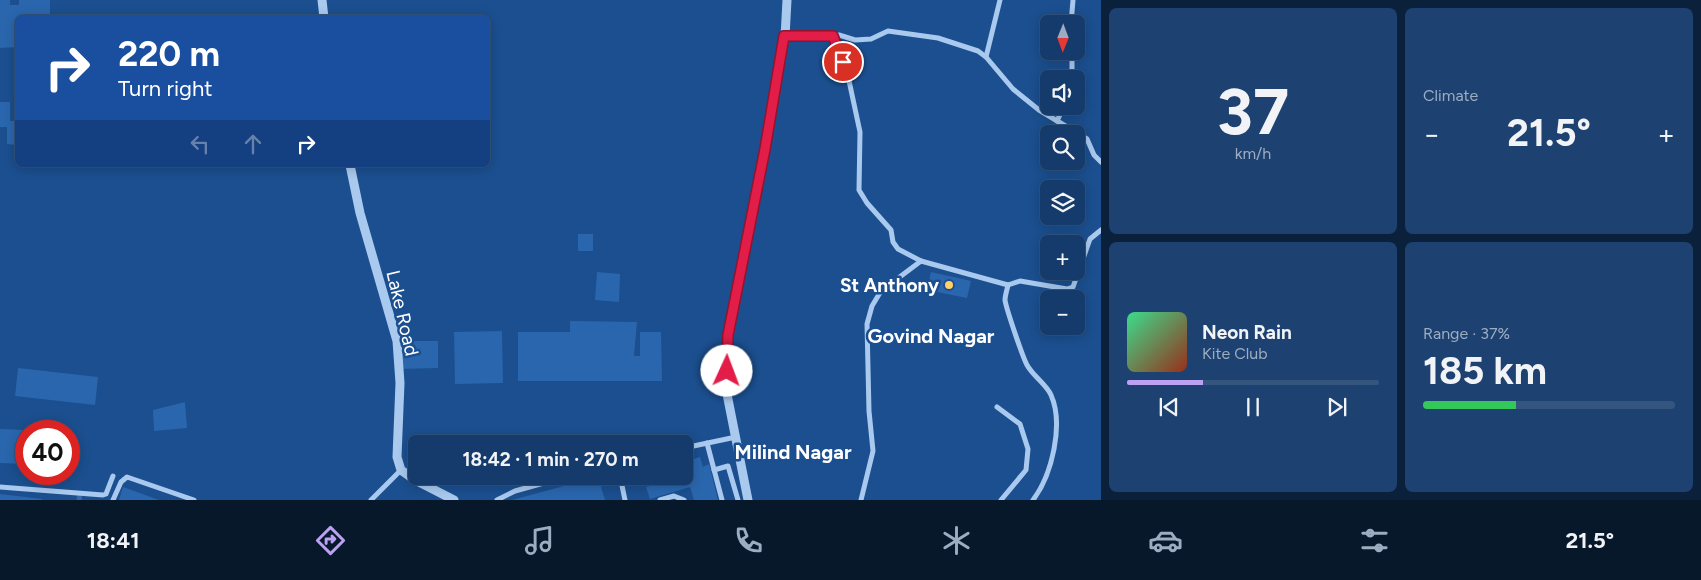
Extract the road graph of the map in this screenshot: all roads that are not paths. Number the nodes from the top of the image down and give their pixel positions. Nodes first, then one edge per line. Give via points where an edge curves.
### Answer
1 (322, 0) edge
2 (787, 0) edge
3 (1000, 0) edge
4 (1073, 0) edge
5 (324, 15) edge
6 (1072, 15) edge
7 (784, 36) junction
8 (833, 36) junction
9 (986, 57) junction
10 (1060, 115) edge
11 (1057, 121) junction
12 (1101, 162) edge
13 (350, 167) edge
14 (1101, 230) edge
15 (921, 261) junction
16 (1008, 285) junction
17 (997, 407) dead end
18 (736, 437) junction
19 (707, 443) junction
20 (693, 446) edge
21 (401, 470) junction
22 (714, 470) junction
23 (113, 476) dead end
24 (537, 485) edge
25 (622, 485) edge
26 (0, 487) edge
27 (65, 492) junction
28 (64, 500) edge
29 (114, 500) edge
30 (194, 500) edge
31 (371, 500) edge
32 (454, 500) edge
33 (497, 500) edge
34 (625, 500) edge
35 (660, 500) edge
36 (684, 500) edge
37 (722, 500) edge
38 (738, 500) edge
39 (748, 500) edge
40 (861, 500) edge
41 (1001, 500) edge
42 (1033, 500) edge

1 - 5 street
2 - 7 street
3 - 9 street
4 - 6 street
7 - 8 street
7 - 18 street via 728,335 726,389
8 - 9 street via 871,39 888,31 938,38
8 - 15 street via 848,76 860,132 859,190 891,230 898,249
9 - 11 street via 1013,89
10 - 11 street
11 - 12 street via 1088,139 1094,155
13 - 21 street, Lake Road via 360,213 397,340 400,384 397,457
14 - 16 street via 1090,239 1073,287 1066,289 1020,281
15 - 16 street
15 - 40 street via 881,291 867,324 873,451
16 - 42 street via 1005,300 1020,348 1027,366 1051,394 1057,416 1053,458
17 - 41 street via 1020,424 1028,449 1026,470
18 - 19 street
18 - 39 street
19 - 20 street
19 - 22 street
21 - 31 street
21 - 32 street
22 - 37 street
22 - 38 street via 728,466
23 - 27 street via 103,495
24 - 33 street
25 - 34 street
26 - 27 street
27 - 28 street
29 - 30 street via 121,482 127,477
35 - 36 street via 674,496

